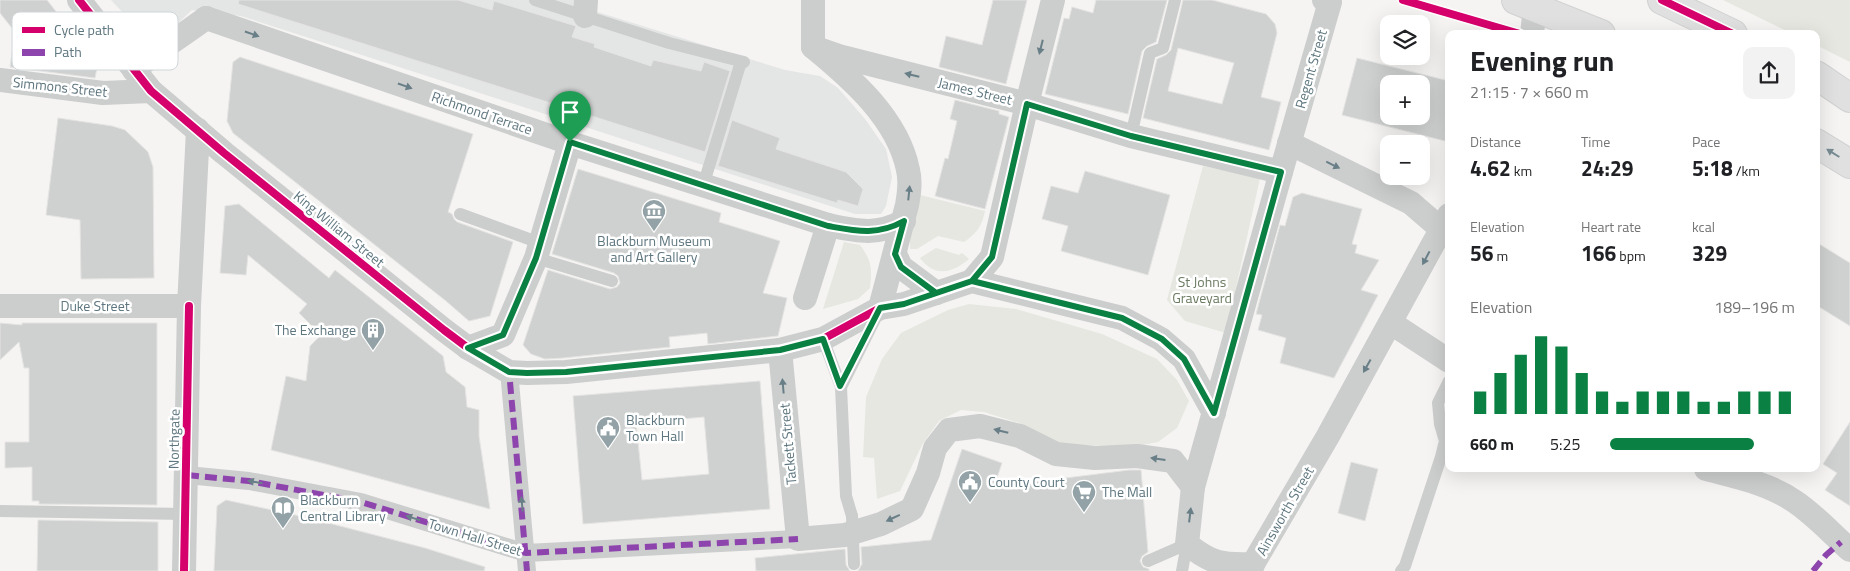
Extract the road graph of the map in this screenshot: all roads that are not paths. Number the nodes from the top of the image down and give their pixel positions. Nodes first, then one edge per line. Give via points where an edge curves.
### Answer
1 (79, 0) edge
2 (535, 0) edge
3 (813, 0) edge
4 (1053, 0) edge
5 (1175, 0) edge
6 (1324, 0) edge
7 (1662, 0) edge
8 (1529, 2) edge
9 (586, 8) edge
10 (206, 9) edge
11 (88, 12) edge
12 (1532, 30) edge
13 (1592, 30) edge
14 (1725, 30) edge
15 (178, 37) edge
16 (813, 47) junction
17 (134, 70) edge
18 (1820, 75) edge
19 (1820, 77) edge
20 (0, 80) edge
21 (1850, 86) edge
22 (151, 91) junction
23 (1850, 98) edge
24 (1027, 104) junction
25 (198, 130) junction
26 (1131, 136) junction
27 (570, 142) junction
28 (1289, 143) junction
29 (1820, 145) edge
30 (1850, 164) edge
31 (1281, 172) junction
32 (704, 186) junction
33 (460, 214) dead end
34 (904, 221) junction
35 (1445, 222) edge
36 (828, 226) junction
37 (538, 251) junction
38 (895, 254) junction
39 (612, 281) dead end
40 (972, 281) junction
41 (936, 293) junction
42 (805, 298) dead end
43 (0, 306) edge
44 (189, 306) junction
45 (880, 308) junction
46 (1391, 323) junction
47 (823, 339) junction
48 (468, 348) junction
49 (780, 350) junction
50 (1445, 357) edge
51 (510, 377) junction
52 (840, 386) junction
53 (1445, 389) edge
54 (1214, 413) junction
55 (1445, 441) edge
56 (1445, 441) edge
57 (1721, 472) edge
58 (187, 474) junction
59 (1193, 487) junction
60 (0, 511) edge
61 (185, 514) junction
62 (798, 539) junction
63 (1187, 544) junction
64 (1850, 550) edge
65 (526, 553) junction
66 (1148, 561) dead end
67 (855, 568) edge
68 (1257, 569) edge
69 (184, 571) edge
70 (526, 571) edge
71 (1182, 571) edge
72 (1401, 571) edge

1 - 11 street, King William Street
2 - 9 lane
3 - 16 street
4 -> 24 street
5 - 26 lane via 1163,48 1150,53
6 - 28 street, Regent Street via 1330,2
7 - 14 highway
8 - 12 street
8 - 13 highway
9 - 32 lane via 669,43 744,62 740,66
10 - 15 street via 186,33
10 -> 27 street, Richmond Terrace
24 -> 16 street, James Street
34 -> 16 street via 910,188 909,171 900,144 865,95
17 - 22 street, King William Street
18 - 21 highway
19 - 23 highway
20 - 22 street, Simmons Street via 103,93
22 - 25 street, King William Street
24 - 26 street, James Street
24 - 40 street via 992,257
25 - 44 street, Northgate
25 - 48 street, King William Street
26 - 31 street, James Street
27 - 32 street, Richmond Terrace
27 - 37 street
28 - 31 street
28 -> 35 street
30 -> 29 highway
31 - 54 street
32 - 36 street, Richmond Terrace
33 - 37 lane
34 - 36 street, Richmond Terrace via 863,232
34 - 38 street
35 -> 46 street, Ainsworth Street
36 - 42 street
37 - 39 lane
37 - 48 street via 503,335
38 - 41 street via 901,267
38 - 45 street
40 - 41 street
40 - 54 street via 1122,318 1162,339 1184,359
41 - 45 street
43 - 44 street, Duke Street
44 - 58 street, Northgate
45 - 47 street
45 - 52 lane
46 - 50 street
46 -> 68 street, Ainsworth Street
47 - 49 street
47 - 52 lane
48 - 51 street, King William Street
49 - 51 street
62 -> 49 street, Tackett Street
65 -> 51 street
52 - 67 lane, bridge via 846,496 852,516
53 - 55 lane via 1438,403
54 - 59 street
56 - 72 lane
57 - 64 street via 1749,480 1794,501
58 - 61 street, Northgate
65 -> 58 street, Town Hall Street via 361,502 249,481
59 -> 62 street via 1173,461 1137,456 1095,458 1056,454 1020,436 980,426 949,430 935,448 912,509 881,524 845,535
63 -> 59 street
60 - 61 lane
61 - 69 street, Northgate
62 - 65 street, Town Hall Street
63 - 66 lane
63 - 68 street, Ainsworth Street via 1203,557 1226,565
63 - 71 lane
65 - 70 street

